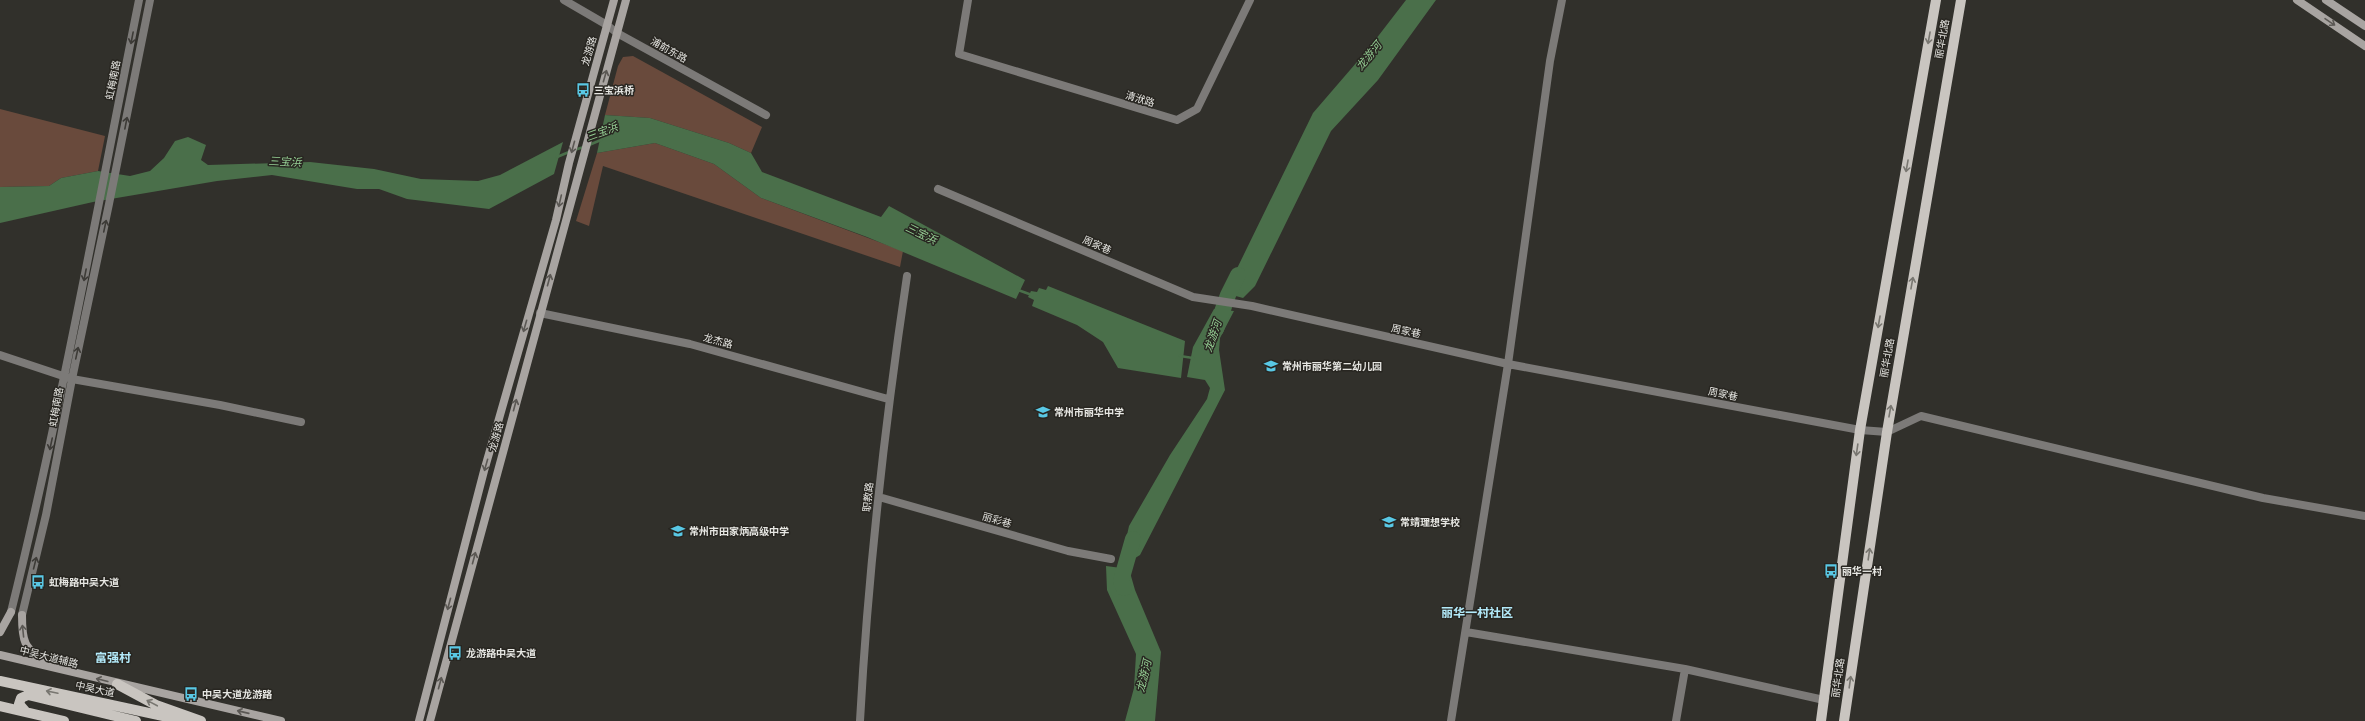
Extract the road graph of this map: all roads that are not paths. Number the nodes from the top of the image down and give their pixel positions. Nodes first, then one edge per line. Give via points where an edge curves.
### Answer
1 (139, 0) edge
2 (150, 0) edge
3 (564, 0) edge
4 (614, 0) edge
5 (626, 0) edge
6 (968, 0) edge
7 (1250, 0) edge
8 (1562, 0) edge
9 (1936, 0) edge
10 (1961, 0) edge
11 (2297, 0) edge
12 (2326, 0) edge
13 (607, 25) junction
14 (2365, 26) edge
15 (617, 33) junction
16 (2365, 46) edge
17 (766, 115) dead end
18 (938, 189) dead end
19 (907, 276) dead end
20 (540, 313) junction
21 (0, 355) edge
22 (1508, 364) junction
23 (68, 378) junction
24 (888, 399) junction
25 (301, 422) dead end
26 (1860, 430) junction
27 (1887, 432) junction
28 (878, 497) junction
29 (2365, 516) edge
30 (1110, 559) dead end
31 (12, 612) joint
32 (22, 614) joint
33 (0, 632) edge
34 (1466, 632) junction
35 (0, 655) edge
36 (47, 666) junction
37 (1685, 669) junction
38 (0, 681) edge
39 (117, 684) junction
40 (1824, 700) junction
41 (0, 706) edge
42 (26, 712) junction
43 (64, 721) edge
44 (136, 721) edge
45 (186, 721) edge
46 (201, 721) edge
47 (281, 721) edge
48 (419, 721) edge
49 (430, 721) edge
50 (860, 721) edge
51 (1451, 721) edge
52 (1676, 721) edge
53 (1821, 721) edge
54 (1844, 721) edge

1 -> 23 street, 虹梅南路
23 -> 2 street, 虹梅南路 via 110,204
3 - 13 street, 浦前东路
4 - 13 main road, 龙游路
5 - 15 main road
6 - 7 street, 清洑路 via 959,54 1177,120 1197,109
8 - 22 street via 1550,61
9 -> 26 main road, 丽华北路
27 -> 10 main road, 丽华北路
11 -> 16 main road
12 - 14 main road
13 - 15 street, 浦前东路
13 -> 48 main road, 龙游路 via 556,220 484,471
15 - 17 street, 浦前东路
20 -> 15 main road, 龙游路
18 - 22 street, 周家巷 via 1192,297 1252,306
19 - 24 street, 职教路
20 - 24 street, 龙杰路 via 690,344
49 -> 20 main road, 龙游路
21 - 23 street
22 - 26 street, 周家巷
22 - 34 street
23 - 25 street
23 -> 31 street, 虹梅南路
32 -> 23 street, 虹梅南路 via 46,516
24 - 28 street, 职教路
26 - 27 street, 周家巷
26 -> 40 main road, 丽华北路
27 - 29 street via 1921,416 2263,498
54 -> 27 main road, 丽华北路
28 - 30 street, 丽彩巷 via 1068,551
28 - 50 street, 职教路 via 866,612
31 - 33 main road
36 -> 32 main road via 27,649 22,633
34 - 37 street
34 - 51 street
35 - 36 main road, 中吴大道辅路
39 -> 36 main road, 中吴大道辅路
37 - 40 street
37 - 52 street
45 -> 38 main road, 中吴大道
46 -> 39 main road via 156,705
47 -> 39 main road, 中吴大道辅路
40 - 53 main road, 丽华北路
41 - 42 main road
42 - 43 main road
42 - 44 main road via 19,704 21,698 28,695

